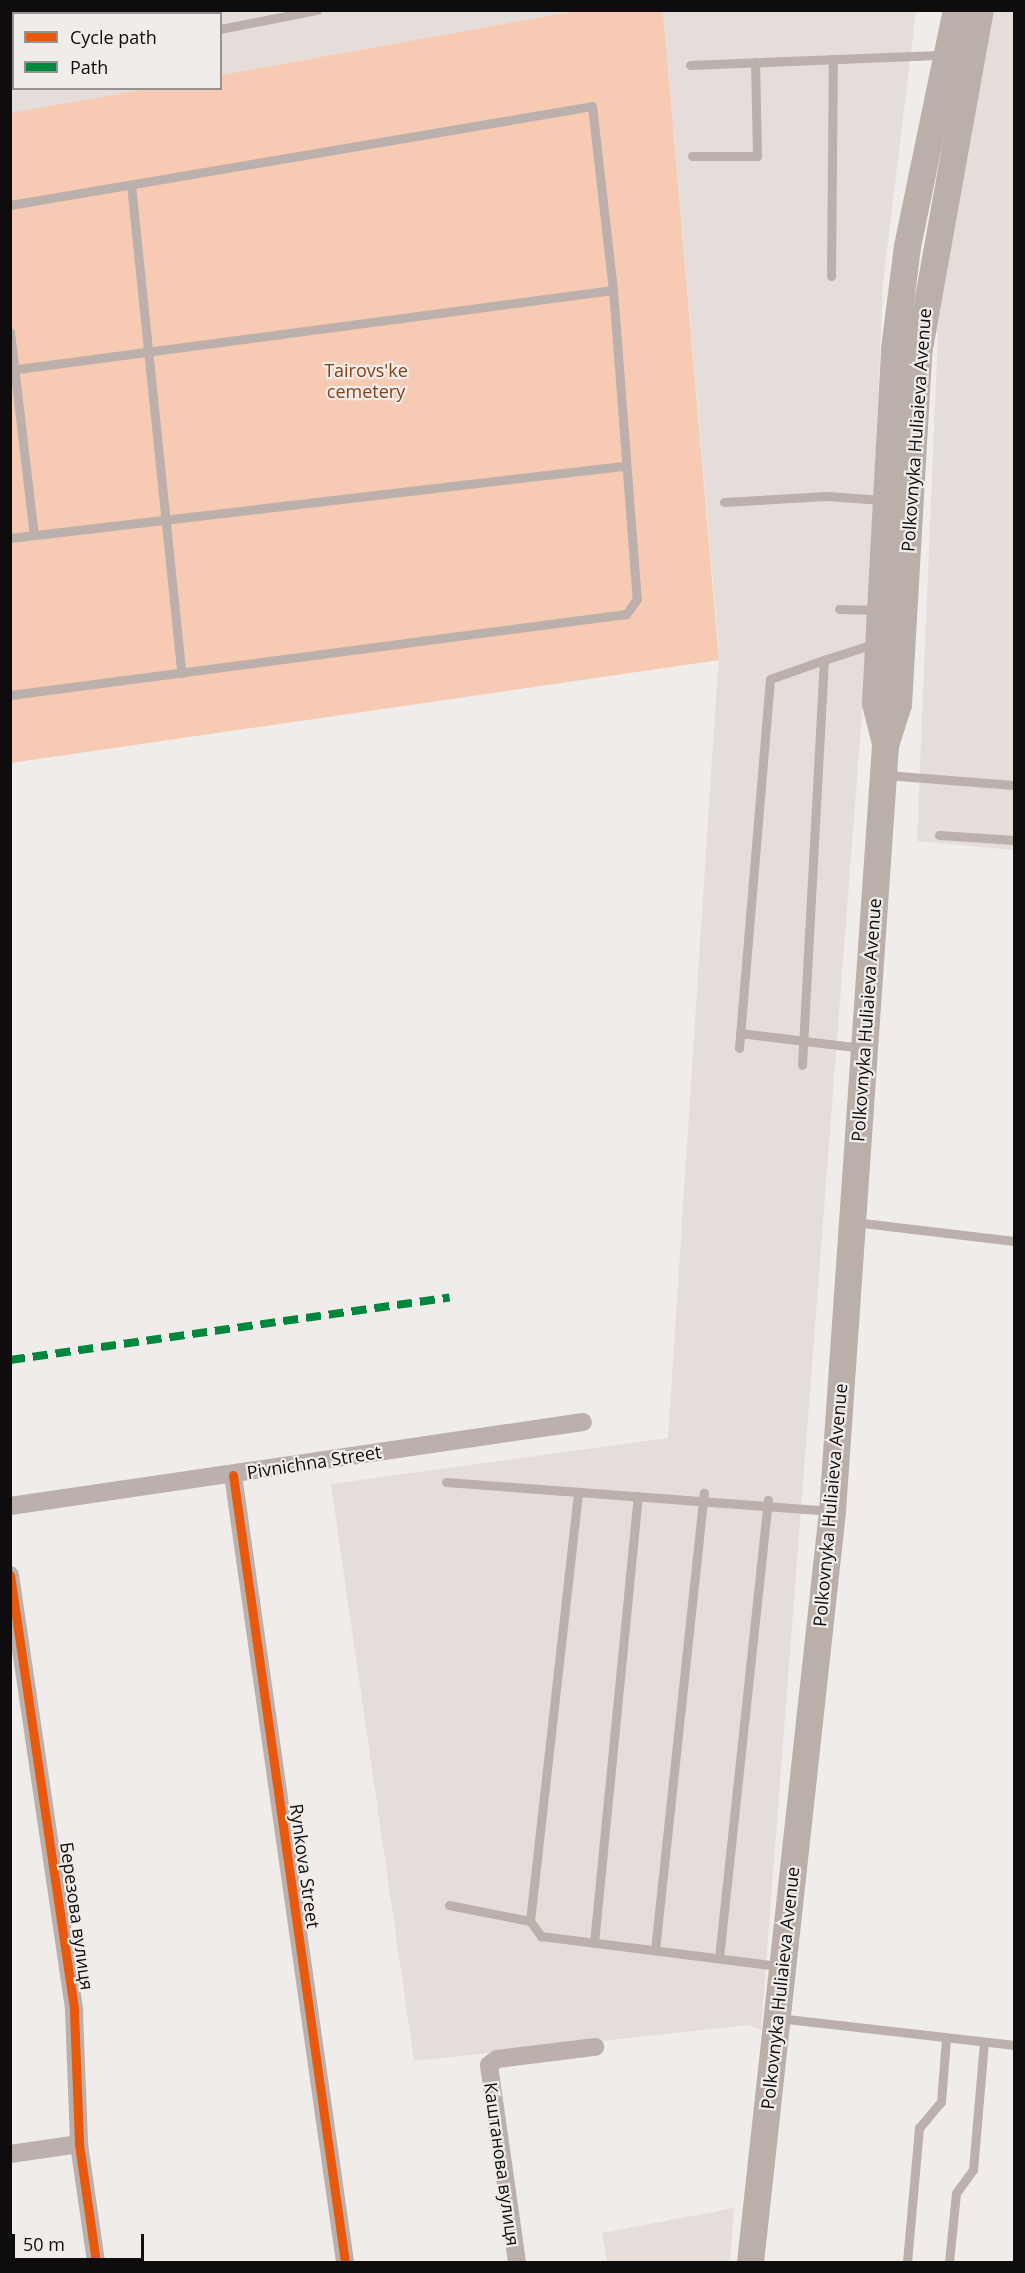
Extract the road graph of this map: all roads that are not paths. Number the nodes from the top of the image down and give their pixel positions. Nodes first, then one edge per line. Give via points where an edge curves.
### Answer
1 (317, 10) edge
2 (956, 10) edge
3 (980, 10) edge
4 (222, 29) edge
5 (947, 55) junction
6 (833, 59) junction
7 (754, 62) junction
8 (690, 65) dead end
9 (692, 156) dead end
10 (131, 185) junction
11 (10, 205) edge
12 (831, 276) dead end
13 (613, 290) junction
14 (10, 332) edge
15 (151, 351) junction
16 (13, 370) edge
17 (623, 466) junction
18 (885, 501) junction
19 (724, 502) dead end
20 (167, 519) junction
21 (34, 535) junction
22 (10, 538) edge
23 (839, 609) dead end
24 (879, 610) junction
25 (878, 642) junction
26 (825, 660) junction
27 (181, 673) junction
28 (10, 695) edge
29 (885, 745) junction
30 (883, 775) junction
31 (1014, 785) edge
32 (939, 835) dead end
33 (1014, 840) edge
34 (740, 1033) junction
35 (803, 1040) junction
36 (739, 1047) dead end
37 (863, 1048) junction
38 (802, 1065) dead end
39 (851, 1222) junction
40 (1014, 1241) edge
41 (582, 1422) dead end
42 (233, 1475) junction
43 (446, 1482) dead end
44 (578, 1492) junction
45 (638, 1496) junction
46 (703, 1498) junction
47 (767, 1503) junction
48 (10, 1506) edge
49 (832, 1511) junction
50 (10, 1575) edge
51 (449, 1905) dead end
52 (530, 1921) junction
53 (594, 1943) junction
54 (655, 1950) junction
55 (719, 1958) junction
56 (783, 1966) junction
57 (777, 2018) junction
58 (946, 2037) junction
59 (984, 2042) junction
60 (1014, 2045) edge
61 (595, 2047) dead end
62 (80, 2144) junction
63 (10, 2154) edge
64 (96, 2262) edge
65 (345, 2262) edge
66 (517, 2262) edge
67 (750, 2262) edge
68 (907, 2262) edge
69 (949, 2262) edge

1 - 4 lane
2 - 5 main road, Polkovnyka Huliaieva Avenue
3 - 29 main road, Polkovnyka Huliaieva Avenue via 918,353 898,704
5 - 6 lane
5 - 18 main road, Polkovnyka Huliaieva Avenue via 907,246
6 - 7 lane
6 - 12 lane
7 - 8 lane
7 - 9 lane via 757,156
10 - 11 lane
10 - 13 lane via 592,106
10 - 15 lane
13 - 15 lane
13 - 17 lane
14 - 16 lane
15 - 16 lane
15 - 20 lane
16 - 21 lane
17 - 20 lane
17 - 27 lane via 637,599 626,614
18 - 19 lane via 826,493
18 - 24 main road, Polkovnyka Huliaieva Avenue
20 - 21 lane
20 - 27 lane
21 - 22 lane
23 - 24 lane
24 - 25 main road, Polkovnyka Huliaieva Avenue
25 - 26 lane
25 - 29 main road, Polkovnyka Huliaieva Avenue via 875,703
26 - 34 lane via 770,679
26 - 35 lane
27 - 28 lane
29 - 30 main road, Polkovnyka Huliaieva Avenue
30 - 31 lane
30 - 37 main road, Polkovnyka Huliaieva Avenue
32 - 33 lane
34 - 35 lane
34 - 36 lane
35 - 37 lane
35 - 38 lane
37 - 39 main road, Polkovnyka Huliaieva Avenue
39 - 40 lane
39 - 49 main road, Polkovnyka Huliaieva Avenue
41 - 42 street, Pivnichna Street
42 - 48 street, Pivnichna Street
42 - 65 street, Rynkova Street
43 - 44 lane
44 - 45 lane
44 - 52 lane
45 - 46 lane
45 - 53 lane
46 - 47 lane
46 - 54 lane
47 - 49 lane
47 - 55 lane
49 - 56 main road, Polkovnyka Huliaieva Avenue
50 - 62 street, Березова вулиця via 74,2011
51 - 52 lane
52 - 53 lane via 541,1936
53 - 54 lane
54 - 55 lane
55 - 56 lane
56 - 57 main road, Polkovnyka Huliaieva Avenue
57 - 58 lane
57 - 67 main road, Polkovnyka Huliaieva Avenue
58 - 59 lane
58 - 68 lane via 941,2102 919,2128
59 - 60 lane
59 - 69 lane via 973,2170 956,2193
61 - 66 street, Каштанова вулиця via 497,2059 489,2065
62 - 63 street
62 - 64 street, Березова вулиця

